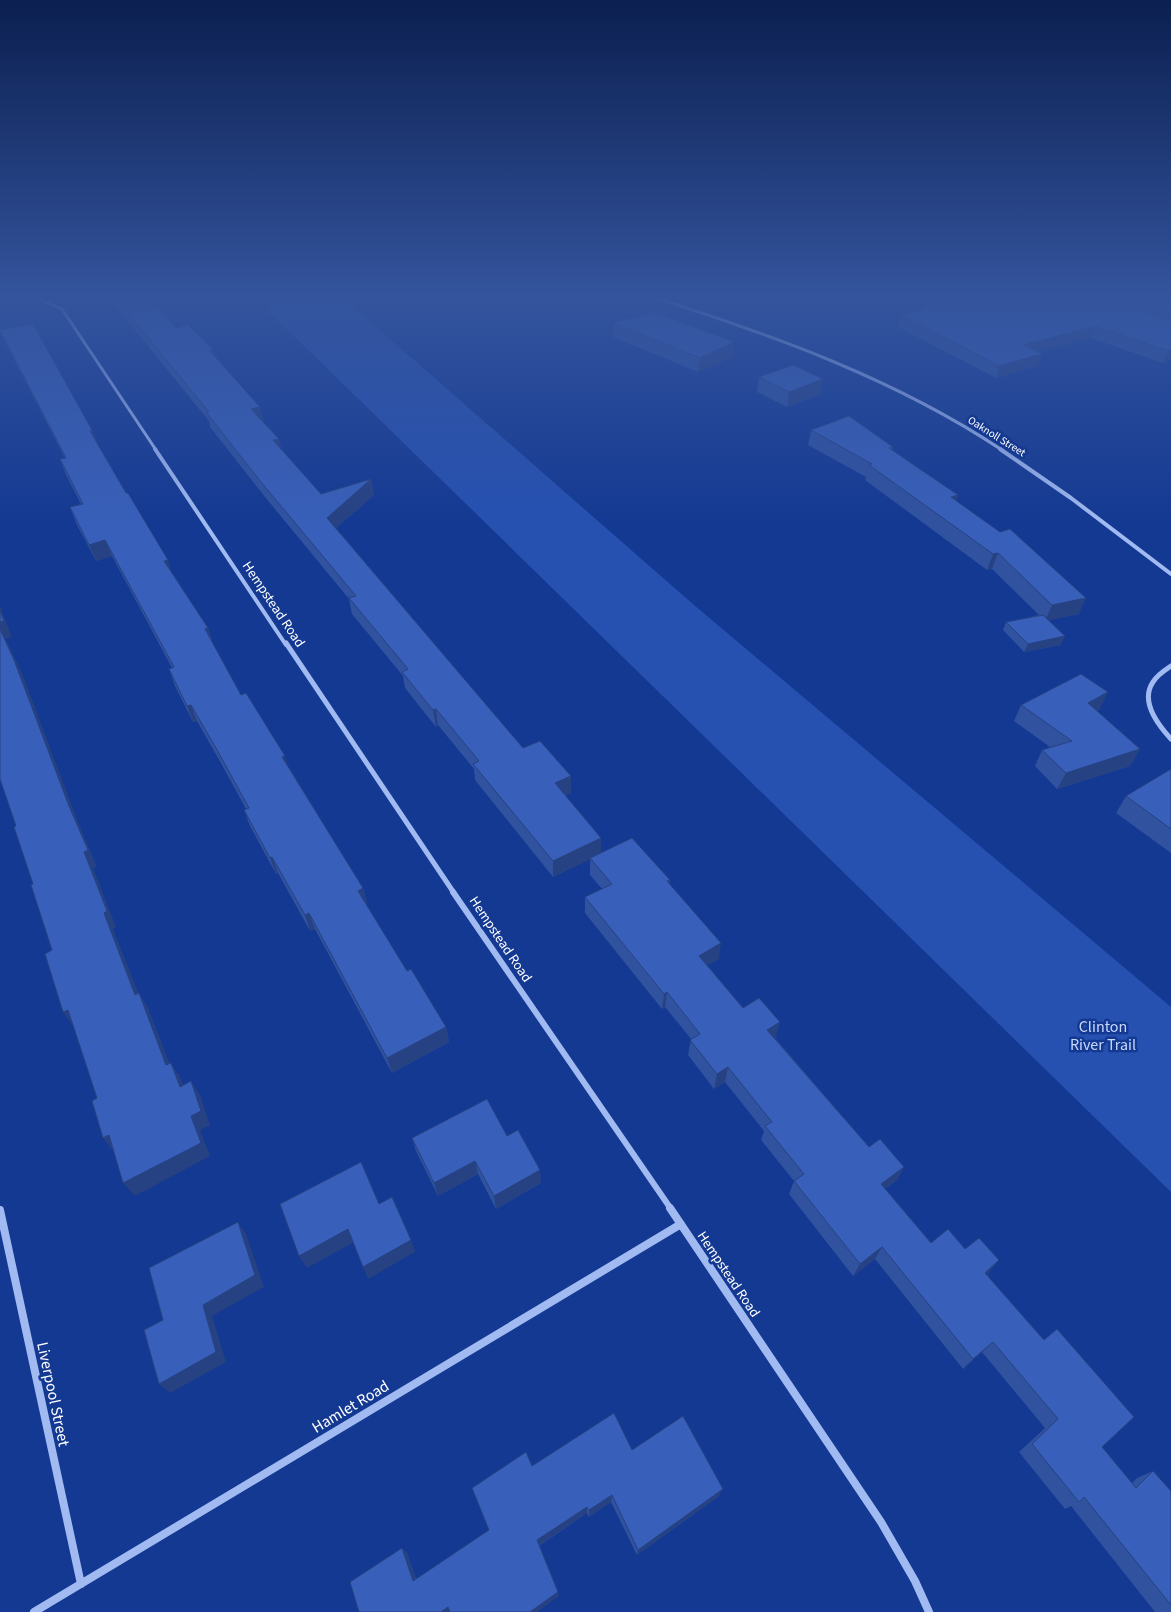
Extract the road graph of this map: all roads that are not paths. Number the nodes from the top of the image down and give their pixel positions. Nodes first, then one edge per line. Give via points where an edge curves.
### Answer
1 (104, 372) edge
2 (858, 372) edge
3 (1171, 574) edge
4 (1171, 666) edge
5 (1171, 739) edge
6 (0, 1210) edge
7 (680, 1224) junction
8 (81, 1584) junction
9 (34, 1612) edge
10 (929, 1612) edge

1 - 7 street, Hempstead Road via 391,802
2 - 3 street, Oaknoll Street via 966,427 1021,462
4 - 5 street via 1150,686 1149,700 1152,714
6 - 8 street, Liverpool Street
7 - 8 street, Hamlet Road
7 - 10 street, Hempstead Road via 880,1522 915,1581
8 - 9 street, Hamlet Road

